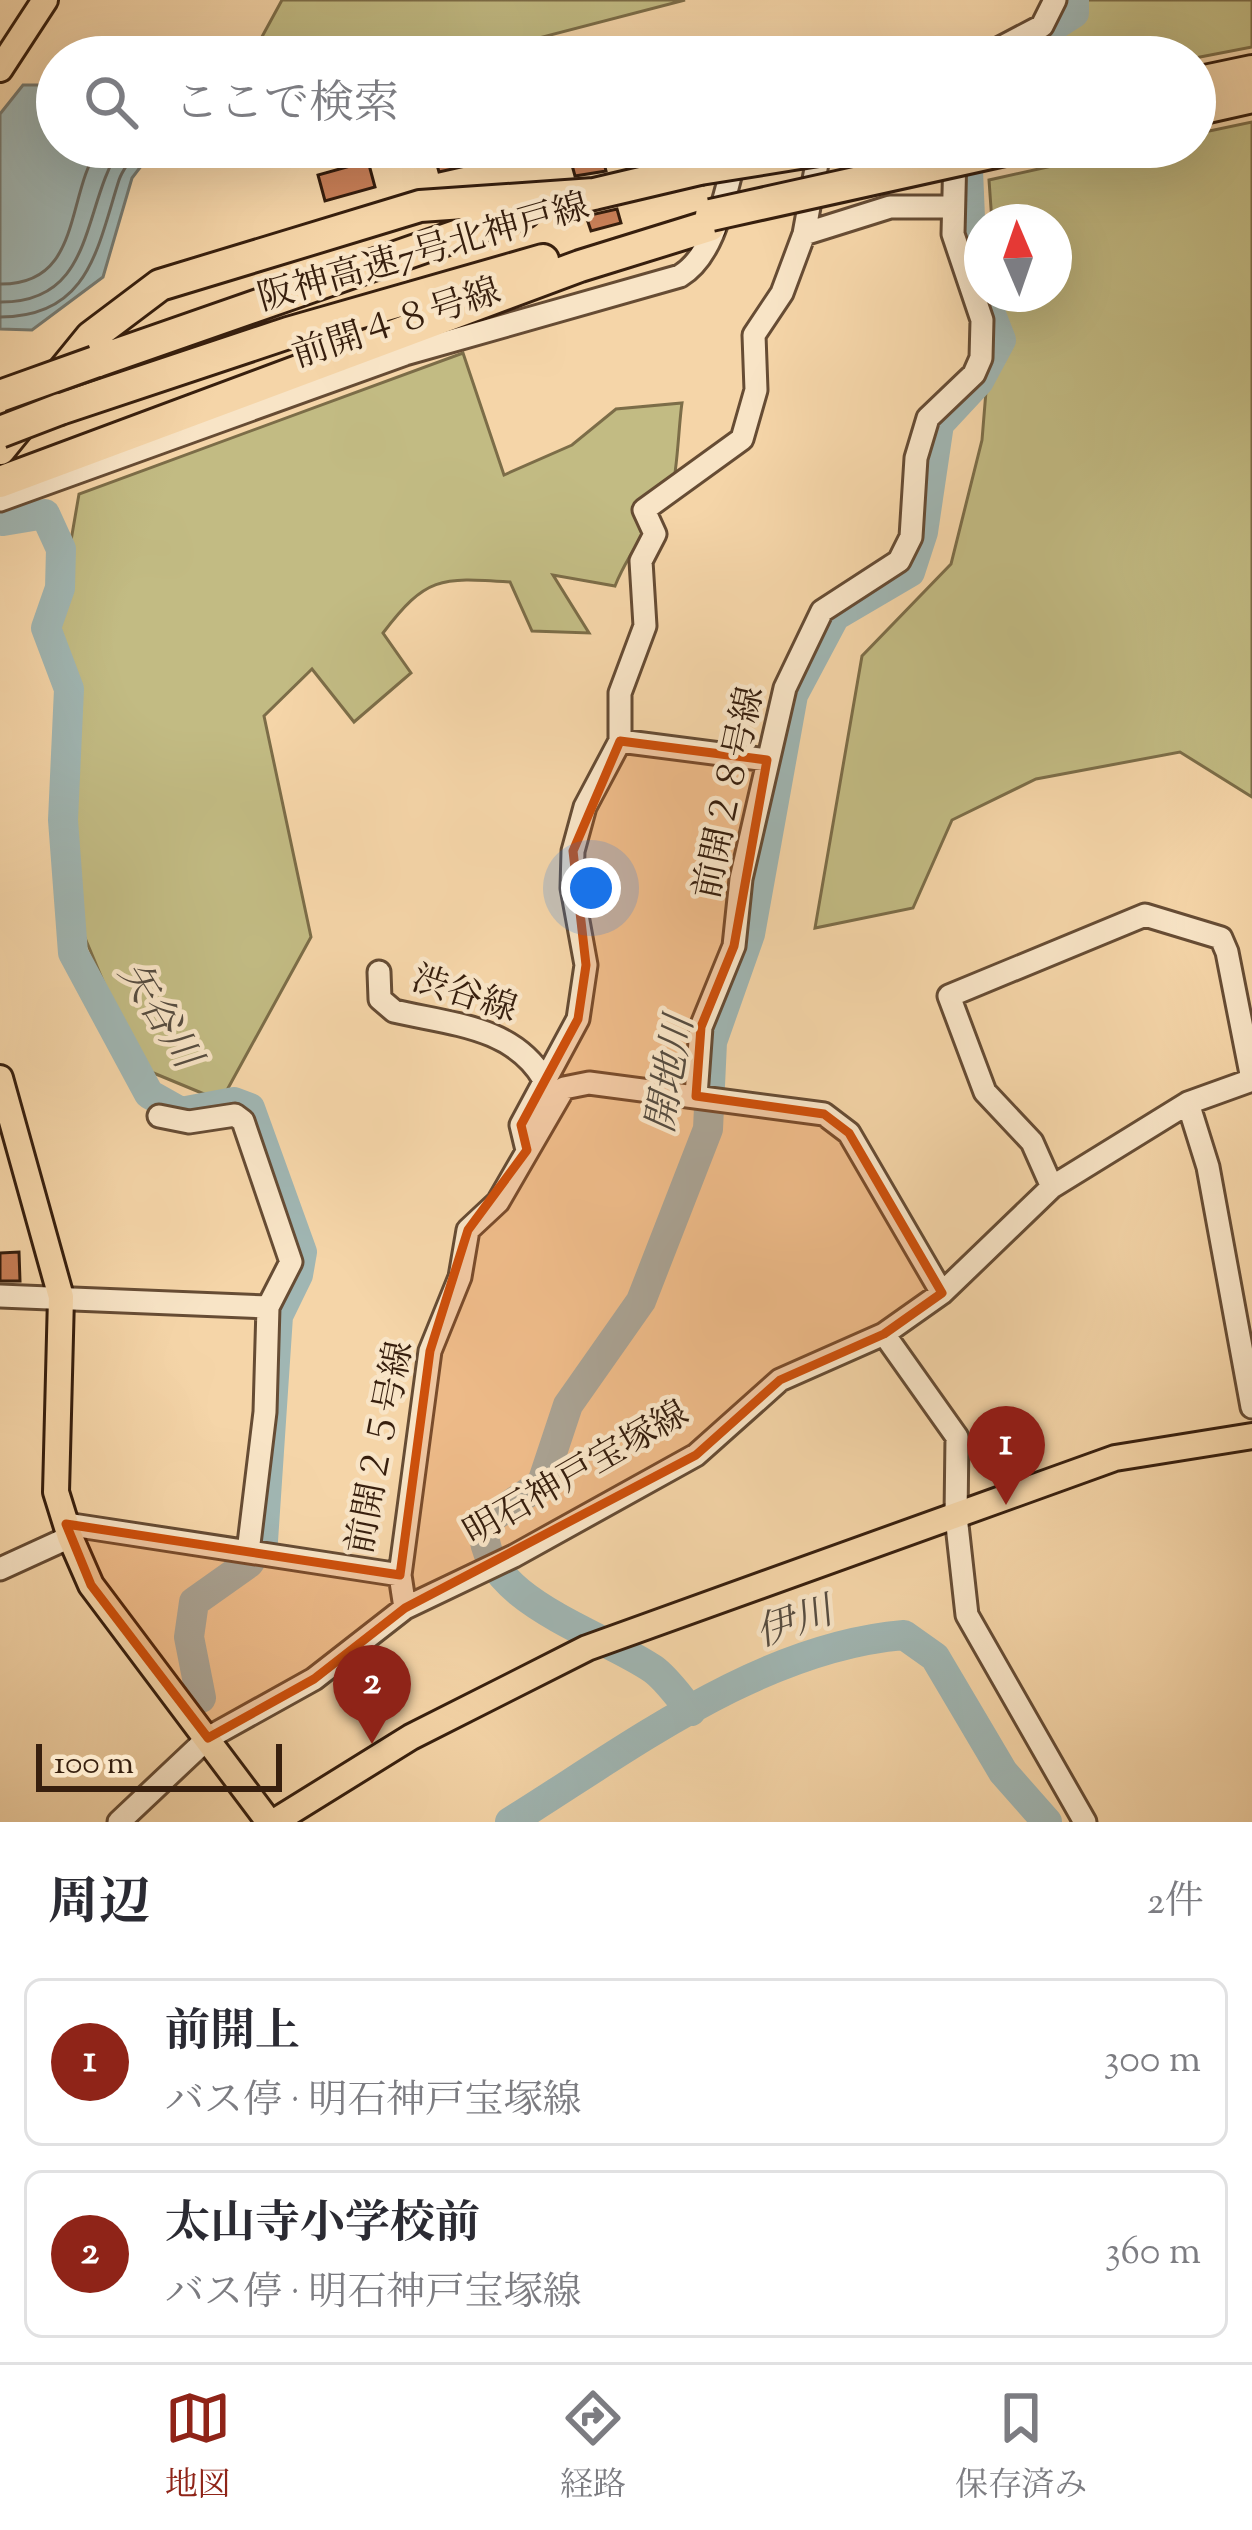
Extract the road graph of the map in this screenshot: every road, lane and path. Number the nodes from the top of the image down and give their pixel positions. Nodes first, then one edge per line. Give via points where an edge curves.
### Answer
1 (45, 0) edge
2 (1055, 0) edge
3 (1023, 36) edge
4 (0, 69) edge
5 (1252, 71) edge
6 (1216, 79) edge
7 (1252, 98) edge
8 (1216, 106) edge
9 (706, 168) edge
10 (732, 168) edge
11 (816, 168) edge
12 (919, 168) edge
13 (954, 168) edge
14 (594, 194) junction
15 (951, 207) junction
16 (710, 220) junction
17 (804, 234) junction
18 (0, 396) edge
19 (0, 432) edge
20 (0, 449) edge
21 (0, 482) edge
22 (0, 500) edge
23 (620, 741) junction
24 (766, 760) junction
25 (379, 972) dead end
26 (0, 1078) edge
27 (543, 1078) junction
28 (1252, 1079) edge
29 (704, 1097) junction
30 (1189, 1103) junction
31 (159, 1116) dead end
32 (527, 1150) junction
33 (1052, 1187) junction
34 (942, 1293) junction
35 (0, 1296) edge
36 (61, 1297) junction
37 (268, 1307) junction
38 (884, 1334) junction
39 (1252, 1407) edge
40 (1252, 1436) edge
41 (956, 1516) junction
42 (68, 1531) junction
43 (254, 1553) junction
44 (0, 1569) edge
45 (400, 1575) junction
46 (405, 1608) junction
47 (208, 1738) junction
48 (119, 1822) edge
49 (272, 1822) edge
50 (1085, 1822) edge

1 - 4 main road
2 - 3 street via 1042,26
5 - 6 highway
7 - 8 highway
9 - 14 highway, 阪神高速7号北神戸線, bridge
10 - 22 street, 前開４８号線 via 707,248 680,276 405,354
11 - 17 street
12 - 16 highway, bridge
13 - 15 street, 前開２８号線
14 - 18 highway, 阪神高速7号北神戸線, bridge via 495,219
14 - 20 highway via 420,206 160,285 91,338
15 - 17 street via 890,207
15 - 24 street, 前開２８号線 via 982,320 981,358 928,418 916,458 911,537 899,561 822,611 785,688
16 - 19 highway, 阪神高速7号北神戸線, bridge via 288,333
16 - 21 highway
17 - 23 street via 782,292 754,335 756,390 742,440 644,510 655,534 641,561 645,626 620,693
23 - 24 street
23 - 27 street via 585,807 573,850 586,965 578,1019
24 - 29 street, 前開２８号線 via 734,946 701,1027
25 - 27 street, 渋谷線 via 380,999 394,1011 510,1041
26 - 36 main road
27 - 32 street via 521,1125
28 - 30 street, 明石神戸宝塚線
28 - 33 street via 1227,952 1221,938 1196,926 1145,915 949,996 985,1092 1032,1142
29 - 32 street, 前開２５号線 via 564,1088
29 - 34 street, 前開２５号線 via 824,1114 849,1132
30 - 33 street, 明石神戸宝塚線
30 - 39 street
31 - 37 street via 243,1120 291,1262
32 - 45 street, 前開２５号線 via 498,1202 468,1230 460,1277 430,1351
33 - 34 street, 明石神戸宝塚線
34 - 38 street, 明石神戸宝塚線
35 - 36 street
36 - 37 street
36 - 42 main road via 56,1492
37 - 43 street
38 - 41 street via 957,1437
38 - 46 street, 明石神戸宝塚線 via 780,1380 696,1455
40 - 41 main road via 1115,1458
41 - 49 main road via 607,1641 411,1737
41 - 50 street via 967,1615
42 - 43 street, 前開２５号線
42 - 44 street
42 - 47 main road via 91,1585
43 - 45 street, 前開２５号線
45 - 46 street
46 - 47 street, 明石神戸宝塚線 via 314,1679
47 - 48 street, 明石神戸宝塚線
47 - 49 main road

